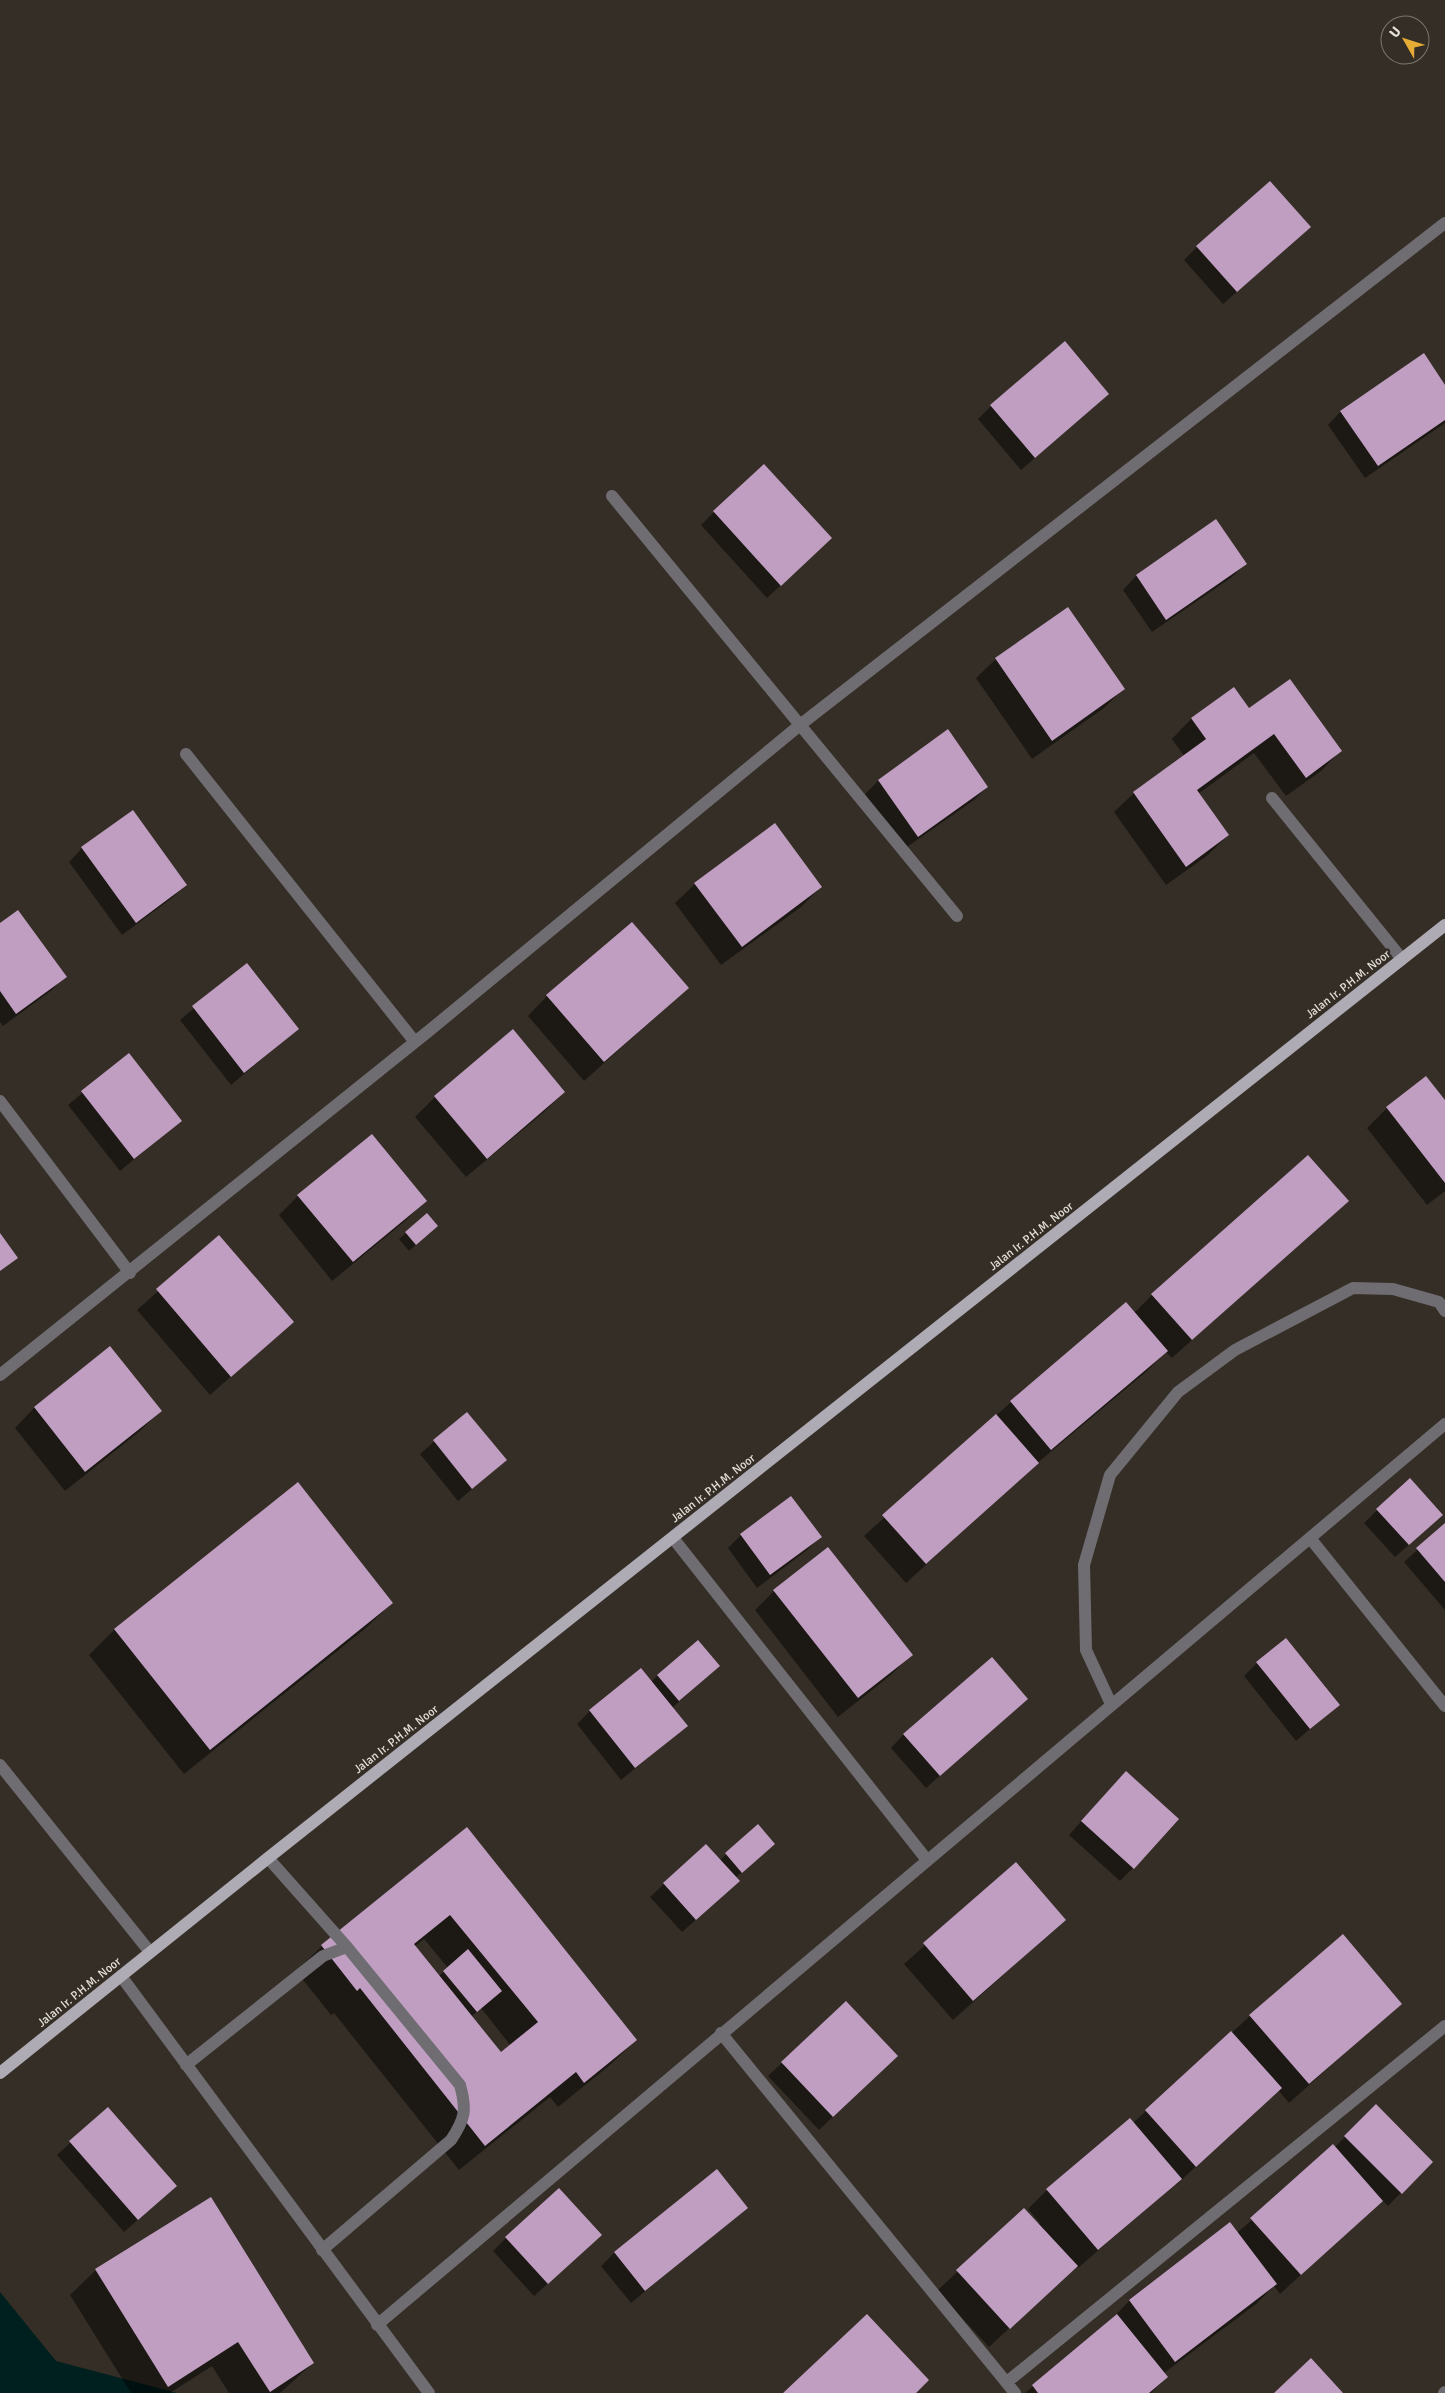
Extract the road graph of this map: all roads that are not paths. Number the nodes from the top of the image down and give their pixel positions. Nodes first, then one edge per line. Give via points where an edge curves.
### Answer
1 (1445, 223) edge
2 (612, 496) dead end
3 (800, 725) junction
4 (186, 754) dead end
5 (1272, 798) dead end
6 (957, 916) dead end
7 (1445, 925) edge
8 (1402, 959) junction
9 (415, 1042) junction
10 (0, 1101) edge
11 (130, 1273) junction
12 (1445, 1311) edge
13 (0, 1375) edge
14 (1445, 1424) edge
15 (673, 1538) junction
16 (1310, 1538) junction
17 (1111, 1704) junction
18 (1445, 1706) edge
19 (0, 1765) edge
20 (268, 1858) junction
21 (927, 1860) junction
22 (347, 1947) junction
23 (150, 1952) junction
24 (121, 1976) junction
25 (1445, 2026) edge
26 (721, 2033) junction
27 (186, 2065) junction
28 (0, 2074) edge
29 (322, 2250) junction
30 (377, 2325) junction
31 (1006, 2382) junction
32 (429, 2393) edge
33 (1015, 2393) edge

1 - 3 street
2 - 3 street
3 - 6 street
3 - 9 street
4 - 9 street
5 - 8 street
7 - 8 main road, Jalan Ir. P.H.M. Noor
8 - 15 main road, Jalan Ir. P.H.M. Noor
9 - 11 street
10 - 11 street
11 - 13 street
12 - 17 street via 1439,1302 1393,1289 1353,1288 1235,1350 1178,1392 1110,1475 1084,1565 1086,1650
14 - 16 street
15 - 20 main road, Jalan Ir. P.H.M. Noor
15 - 21 street
16 - 17 street
16 - 18 street
17 - 21 street
19 - 23 street
20 - 22 street
20 - 23 main road, Jalan Ir. P.H.M. Noor
21 - 26 street
22 - 27 street via 323,1956
22 - 29 street via 460,2085 464,2101 463,2121 451,2140
23 - 24 main road, Jalan Ir. P.H.M. Noor
24 - 27 street
24 - 28 main road, Jalan Ir. P.H.M. Noor
25 - 31 street
26 - 30 street
26 - 31 street
27 - 29 street
29 - 30 street
30 - 32 street
31 - 33 street

